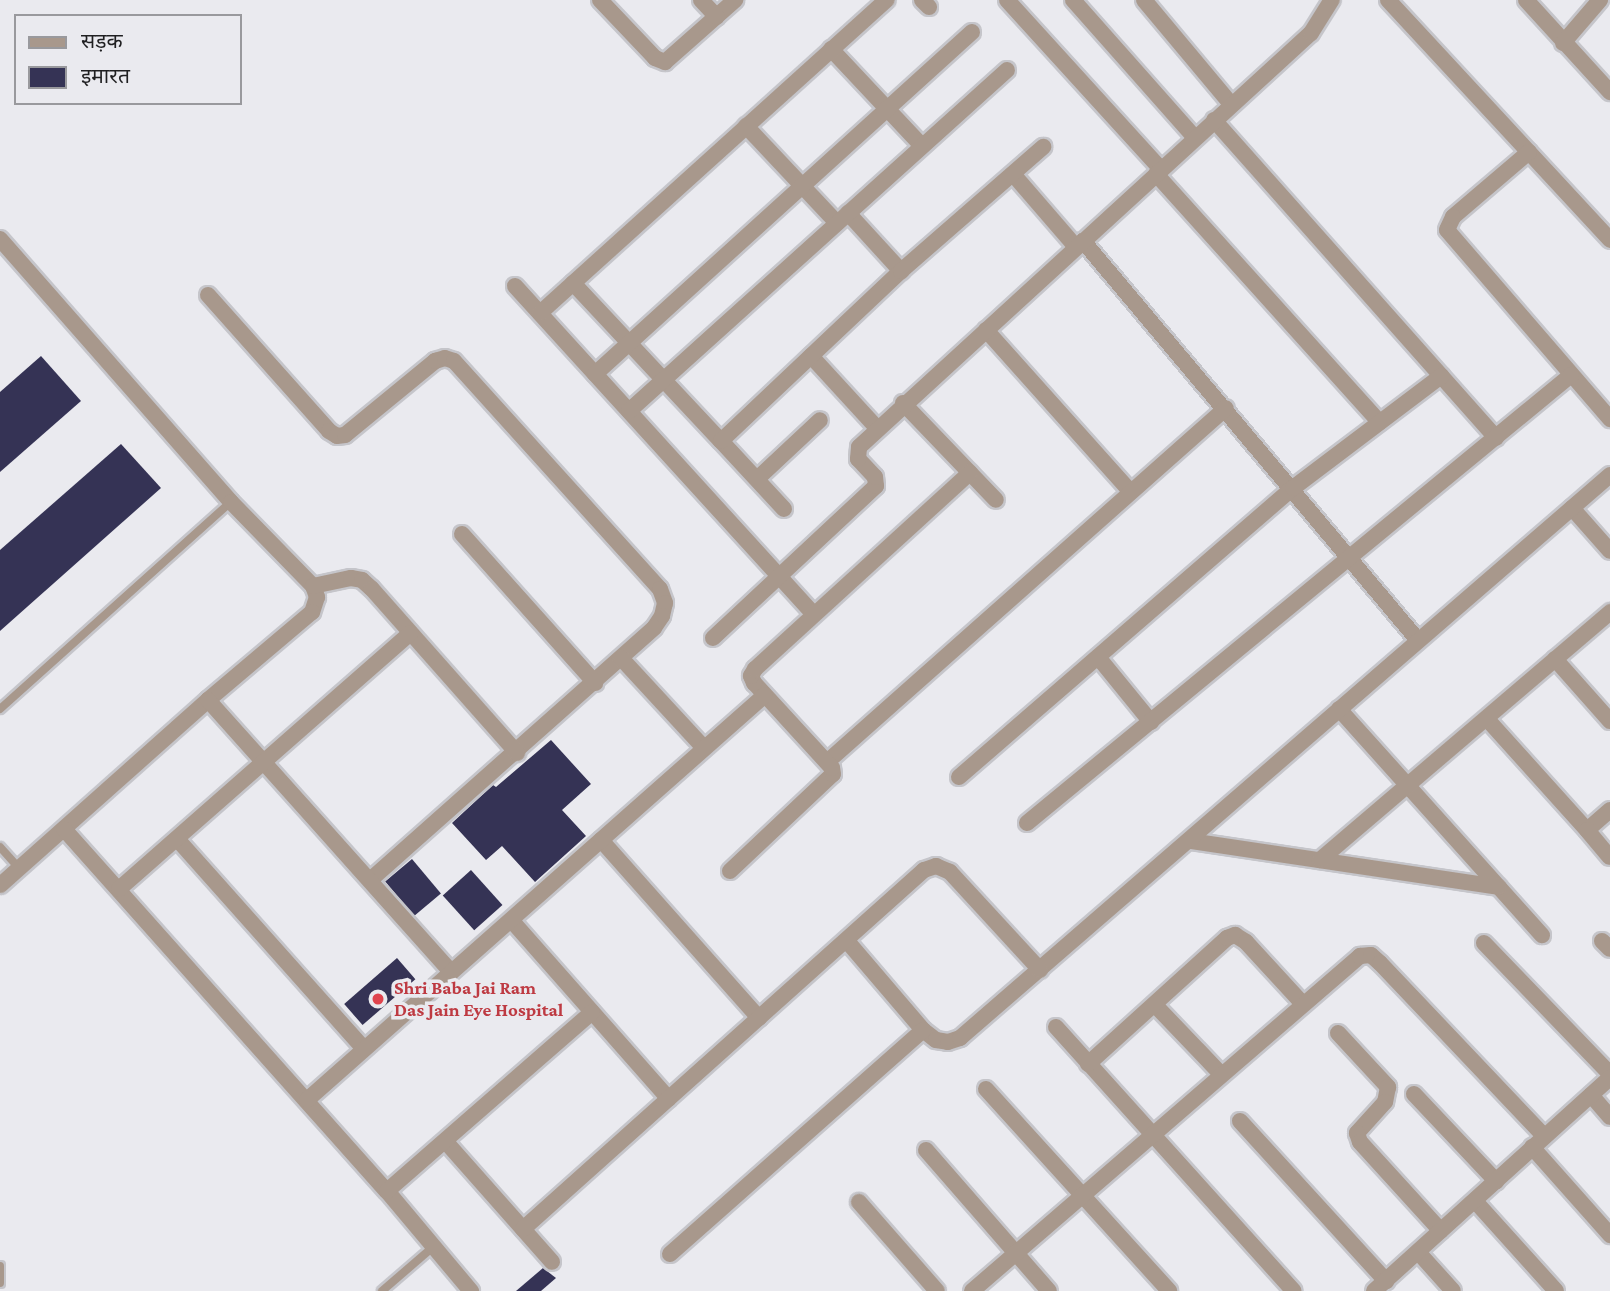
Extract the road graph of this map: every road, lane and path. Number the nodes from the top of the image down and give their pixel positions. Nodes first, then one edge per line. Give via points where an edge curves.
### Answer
1 (600, 0) edge
2 (701, 0) edge
3 (735, 0) edge
4 (886, 0) edge
5 (1007, 0) edge
6 (1073, 0) edge
7 (1144, 0) edge
8 (1332, 0) edge
9 (1388, 0) edge
10 (1526, 0) edge
11 (1600, 0) edge
12 (717, 17) junction
13 (972, 32) dead end
14 (1563, 43) junction
15 (831, 49) junction
16 (1007, 70) dead end
17 (1610, 92) edge
18 (1231, 104) junction
19 (887, 109) junction
20 (1214, 120) junction
21 (746, 126) junction
22 (1195, 138) junction
23 (922, 146) junction
24 (1043, 147) dead end
25 (1529, 152) junction
26 (1158, 171) junction
27 (1013, 174) junction
28 (801, 185) junction
29 (843, 218) junction
30 (0, 239) edge
31 (1610, 240) edge
32 (1079, 244) junction
33 (901, 271) junction
34 (573, 283) junction
35 (515, 286) dead end
36 (208, 295) dead end
37 (540, 313) junction
38 (986, 330) junction
39 (631, 344) junction
40 (811, 356) junction
41 (595, 374) junction
42 (1571, 375) junction
43 (1441, 376) junction
44 (664, 380) junction
45 (903, 403) junction
46 (1226, 408) junction
47 (629, 411) junction
48 (820, 419) dead end
49 (1610, 419) edge
50 (1379, 422) junction
51 (877, 428) junction
52 (1496, 438) junction
53 (721, 441) junction
54 (970, 473) junction
55 (1610, 475) edge
56 (757, 479) junction
57 (1293, 488) junction
58 (1130, 492) junction
59 (996, 500) dead end
60 (231, 502) junction
61 (1573, 508) junction
62 (784, 509) dead end
63 (462, 534) dead end
64 (1610, 551) edge
65 (1351, 559) junction
66 (779, 577) junction
67 (313, 586) junction
68 (1610, 612) edge
69 (813, 613) junction
70 (410, 633) junction
71 (713, 638) dead end
72 (1417, 639) junction
73 (1098, 657) junction
74 (621, 658) junction
75 (1555, 659) junction
76 (595, 683) junction
77 (765, 695) junction
78 (208, 700) junction
79 (0, 709) edge
80 (1339, 709) junction
81 (1487, 719) junction
82 (1610, 720) edge
83 (1151, 722) junction
84 (704, 748) junction
85 (517, 753) junction
86 (264, 761) junction
87 (827, 762) junction
88 (959, 777) dead end
89 (1408, 786) junction
90 (1610, 810) edge
91 (1027, 823) dead end
92 (64, 829) junction
93 (1587, 830) junction
94 (178, 839) junction
95 (601, 840) junction
96 (1191, 841) junction
97 (0, 847) edge
98 (1610, 857) edge
99 (1320, 860) junction
100 (19, 868) junction
101 (730, 871) dead end
102 (371, 879) junction
103 (0, 886) edge
104 (1499, 887) junction
105 (119, 889) junction
106 (512, 921) junction
107 (1542, 935) dead end
108 (847, 941) junction
109 (1485, 943) dead end
110 (1040, 970) junction
111 (452, 972) junction
112 (1302, 1003) junction
113 (1155, 1005) junction
114 (592, 1012) junction
115 (759, 1018) junction
116 (1056, 1027) dead end
117 (923, 1030) junction
118 (1338, 1033) dead end
119 (363, 1048) junction
120 (1088, 1064) junction
121 (1221, 1074) junction
122 (1610, 1076) edge
123 (986, 1089) dead end
124 (1414, 1094) dead end
125 (1591, 1095) junction
126 (669, 1099) junction
127 (307, 1100) junction
128 (1610, 1117) edge
129 (1240, 1121) dead end
130 (1152, 1136) junction
131 (1544, 1136) junction
132 (446, 1142) junction
133 (1532, 1147) junction
134 (926, 1150) dead end
135 (1496, 1181) junction
136 (387, 1191) junction
137 (1083, 1194) junction
138 (1475, 1201) junction
139 (859, 1202) dead end
140 (523, 1229) junction
141 (1441, 1231) junction
142 (1610, 1235) edge
143 (433, 1247) junction
144 (1015, 1252) junction
145 (1418, 1252) junction
146 (670, 1254) dead end
147 (552, 1262) dead end
148 (0, 1266) edge
149 (0, 1283) edge
150 (1380, 1286) edge
151 (382, 1291) edge
152 (471, 1291) edge
153 (937, 1291) edge
154 (972, 1291) edge
155 (1049, 1291) edge
156 (1169, 1291) edge
157 (1294, 1291) edge
158 (1453, 1291) edge
159 (1556, 1291) edge

1 - 12 street via 655,58 665,62
2 - 12 street
3 - 12 street
4 - 15 street
5 - 26 street
6 - 22 street
7 - 18 street
8 - 18 street via 1311,33
9 - 25 street
10 - 14 street
11 - 14 street
13 - 19 street
14 - 17 street
15 - 19 street
15 - 21 street
16 - 23 street
18 - 20 street
19 - 23 street
19 - 28 street
20 - 22 street
20 - 43 street
21 - 28 street
21 - 34 street
22 - 26 street
23 - 29 street
24 - 27 street
25 - 31 street
25 - 42 street via 1453,217 1447,230
26 - 32 street
26 - 50 street
27 - 32 street
27 - 33 street
28 - 29 street
28 - 39 street
29 - 33 street
29 - 44 street
30 - 60 street
32 - 38 street
32 - 46 street
33 - 40 street
34 - 37 street
34 - 39 street
35 - 37 street
36 - 74 street via 337,436 345,435 435,360 454,361 660,589 665,603 662,616
37 - 41 street
38 - 45 street
38 - 58 street
39 - 41 street
39 - 44 street
40 - 51 street
40 - 53 street
41 - 47 street
42 - 49 street
42 - 52 street
43 - 50 street
43 - 52 street
44 - 47 street
44 - 53 street
45 - 51 street
45 - 54 street
46 - 57 street
46 - 58 street
47 - 66 street
48 - 56 street
50 - 57 street
51 - 66 street via 856,452 875,477 876,486
52 - 65 street
53 - 56 street
54 - 59 street
54 - 69 street
55 - 61 street
56 - 62 street
57 - 65 street
57 - 73 street
58 - 87 street
60 - 67 street
60 - 79 lane
61 - 64 street
61 - 72 street
63 - 76 street
65 - 72 street
65 - 83 street
66 - 69 street
66 - 71 street
67 - 70 street via 362,580
67 - 78 street via 317,597 312,612
68 - 75 street
69 - 77 street via 755,669 751,676
70 - 85 street
70 - 86 street
72 - 80 street
73 - 83 street
73 - 88 street
74 - 76 street
74 - 84 street
75 - 81 street
75 - 82 street
76 - 85 street
77 - 84 street
77 - 87 street
78 - 86 street
78 - 92 street
80 - 89 street
80 - 96 street
81 - 89 street
81 - 93 street
83 - 91 street
84 - 95 street
85 - 102 street
86 - 94 street
86 - 102 street
87 - 101 street via 833,774 830,779
89 - 99 street
89 - 104 street
90 - 93 street
92 - 100 street
92 - 105 street
93 - 98 street
94 - 105 street
94 - 119 street
95 - 106 street
95 - 115 street
96 - 99 street
96 - 110 street
97 - 100 lane
99 - 104 street
100 - 103 street
102 - 111 street
104 - 107 street
105 - 127 street
106 - 111 street
106 - 114 street
108 - 110 street via 924,870 936,866 950,872
108 - 115 street
108 - 117 street
109 - 122 street
110 - 117 street via 961,1038 936,1040
111 - 119 street
112 - 113 street via 1235,935
112 - 121 street
112 - 131 street via 1360,956 1371,955
113 - 120 street
113 - 121 street
114 - 126 street
114 - 132 street
115 - 126 street
116 - 120 street
117 - 146 street
118 - 141 street via 1388,1087 1385,1102 1357,1133 1360,1142
119 - 127 street
120 - 130 street
121 - 130 street
122 - 125 street
123 - 137 street
124 - 135 street
125 - 128 street
125 - 131 street
126 - 140 street
127 - 136 street
129 - 150 street
130 - 137 street
130 - 157 street
131 - 133 street
132 - 136 street
132 - 140 street
133 - 135 street
133 - 142 street
134 - 144 street
135 - 138 street
136 - 143 street
137 - 144 street
137 - 156 street
138 - 141 street
138 - 159 street
139 - 153 street
140 - 147 street
141 - 145 street
143 - 151 lane
143 - 152 street
144 - 154 street
144 - 155 street
145 - 150 street
145 - 158 street
148 - 149 lane

